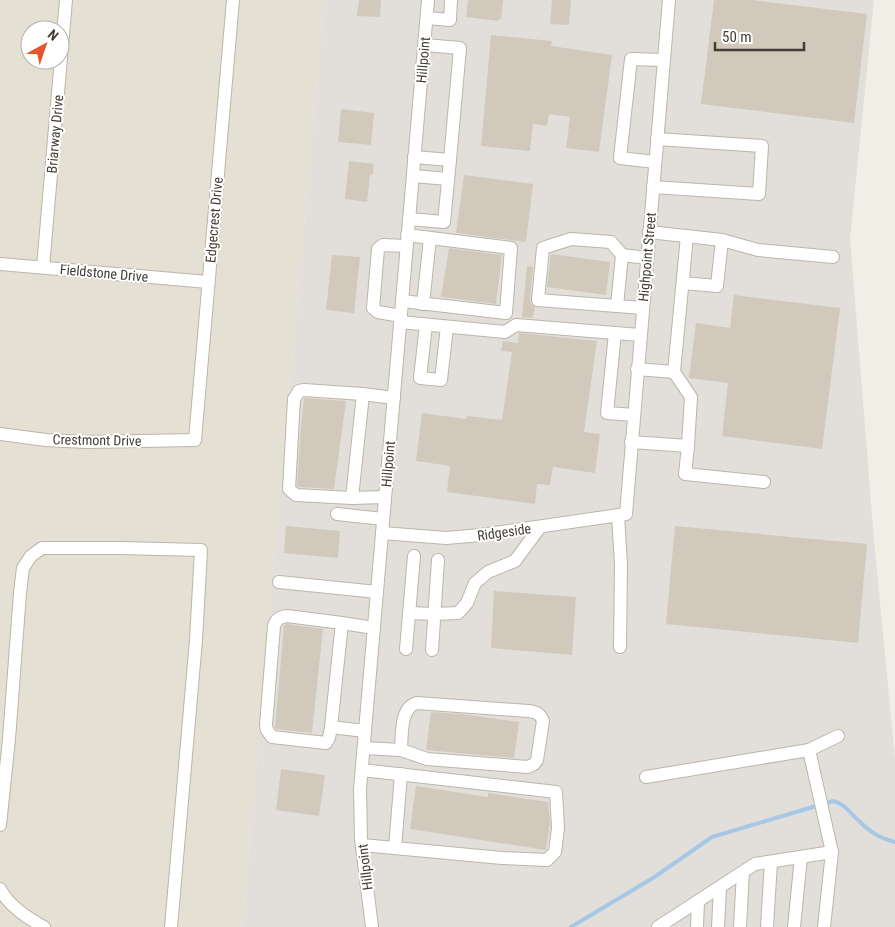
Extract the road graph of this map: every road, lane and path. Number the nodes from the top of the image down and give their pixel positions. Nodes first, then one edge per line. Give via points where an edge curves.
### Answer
1 (66, 0) edge
2 (234, 0) edge
3 (428, 0) edge
4 (451, 0) edge
5 (669, 0) edge
6 (427, 18) junction
7 (425, 45) junction
8 (664, 60) junction
9 (657, 139) junction
10 (414, 157) junction
11 (450, 160) junction
12 (655, 162) junction
13 (413, 176) junction
14 (448, 178) junction
15 (653, 187) junction
16 (409, 219) junction
17 (649, 232) junction
18 (687, 236) junction
19 (430, 238) junction
20 (407, 240) junction
21 (722, 240) junction
22 (622, 255) junction
23 (833, 257) dead end
24 (647, 258) junction
25 (0, 264) edge
26 (43, 267) junction
27 (208, 282) junction
28 (683, 283) junction
29 (402, 301) junction
30 (424, 304) junction
31 (617, 306) junction
32 (643, 308) junction
33 (401, 319) junction
34 (426, 325) junction
35 (447, 327) junction
36 (615, 333) junction
37 (640, 336) junction
38 (637, 369) junction
39 (674, 372) junction
40 (363, 394) junction
41 (394, 398) junction
42 (634, 415) junction
43 (0, 434) edge
44 (195, 440) joint
45 (632, 442) junction
46 (688, 446) junction
47 (764, 482) dead end
48 (385, 497) junction
49 (352, 498) junction
50 (337, 514) dead end
51 (622, 515) junction
52 (383, 519) junction
53 (540, 527) junction
54 (382, 533) junction
55 (414, 556) dead end
56 (438, 560) dead end
57 (279, 582) dead end
58 (377, 592) junction
59 (409, 613) junction
60 (434, 614) junction
61 (342, 623) junction
62 (374, 628) junction
63 (620, 647) dead end
64 (406, 650) dead end
65 (432, 650) dead end
66 (331, 726) junction
67 (365, 731) junction
68 (838, 736) dead end
69 (364, 748) junction
70 (401, 750) junction
71 (809, 750) junction
72 (362, 770) junction
73 (401, 774) junction
74 (646, 778) dead end
75 (0, 826) edge
76 (362, 845) junction
77 (395, 848) junction
78 (832, 852) junction
79 (801, 857) junction
80 (772, 862) junction
81 (744, 872) junction
82 (720, 887) junction
83 (0, 889) edge
84 (698, 901) junction
85 (674, 922) edge
86 (44, 927) edge
87 (171, 927) edge
88 (372, 927) edge
89 (658, 927) edge
90 (697, 927) edge
91 (718, 927) edge
92 (740, 927) edge
93 (767, 927) edge
94 (794, 927) edge
95 (824, 927) edge

1 - 26 street, Briarway Drive
2 - 27 street, Edgecrest Drive
3 - 6 street, Hillpoint
4 - 6 street via 450,20
5 - 8 street, Highpoint Street
6 - 7 street, Hillpoint
7 - 10 street, Hillpoint
7 - 11 street via 460,48
8 - 9 street, Highpoint Street
8 - 12 street via 631,59 620,158
9 - 12 street, Highpoint Street
9 - 15 street via 762,146 759,194
10 - 11 street
10 - 13 street, Hillpoint
11 - 14 street
12 - 15 street, Highpoint Street
13 - 14 street
13 - 16 street, Hillpoint
14 - 16 street via 444,222
15 - 17 street, Highpoint Street
16 - 20 street, Hillpoint
17 - 18 street
17 - 24 street, Highpoint Street
18 - 21 street
18 - 28 street
19 - 20 street
19 - 30 street
19 - 30 street via 511,248 506,313
20 - 29 street, Hillpoint
20 - 33 street via 383,245 378,250 372,308
21 - 23 street via 758,250
21 - 28 street via 717,286
22 - 24 street
22 - 31 street
22 - 31 street via 611,242 571,239 543,248 538,300
24 - 32 street, Highpoint Street
25 - 26 street, Fieldstone Drive
26 - 27 street, Fieldstone Drive
27 - 44 street, Edgecrest Drive
28 - 39 street
29 - 30 street
29 - 33 street, Hillpoint
31 - 32 street
32 - 37 street, Highpoint Street
33 - 34 street
33 - 41 street, Hillpoint
34 - 35 street
34 - 35 street via 420,378 441,380
35 - 36 street via 505,332 516,325
36 - 37 street
36 - 42 street via 607,413
37 - 38 street, Highpoint Street
38 - 39 street
38 - 42 street, Highpoint Street
39 - 46 street via 692,397
40 - 41 street
40 - 49 street
40 - 49 street via 304,390 299,391 294,399 288,489 296,495
41 - 48 street, Hillpoint
42 - 45 street, Highpoint Street
43 - 44 street, Crestmont Drive via 86,442
45 - 46 street
45 - 51 street, Highpoint Street
46 - 47 street via 686,474
48 - 49 street
48 - 52 street, Hillpoint
50 - 52 street
51 - 53 street, Ridgeside
51 - 63 street, Highpoint Street
52 - 54 street, Hillpoint
53 - 54 street, Ridgeside via 446,538
53 - 60 street via 515,561 488,572 475,583 467,603 458,613
54 - 58 street, Hillpoint
55 - 59 street
56 - 60 street
57 - 58 street
58 - 62 street, Hillpoint
59 - 60 street
59 - 64 street
60 - 65 street
61 - 62 street
61 - 66 street
61 - 66 street via 287,616 281,617 274,626 266,725 270,735 326,743
62 - 67 street, Hillpoint
66 - 67 street
67 - 69 street, Hillpoint
68 - 71 street
69 - 70 street
69 - 72 street, Hillpoint
70 - 70 street via 426,758 528,767 537,760 543,721 536,712 528,710 416,702 405,712
71 - 74 street
71 - 78 street
72 - 73 street
72 - 76 street, Hillpoint
73 - 77 street
73 - 77 street via 556,792 558,828 554,852 546,860
75 - 87 street via 20,593 23,568 31,556 42,548 201,550
76 - 77 street
76 - 88 street, Hillpoint
78 - 79 street
78 - 95 street
79 - 80 street
79 - 94 street
80 - 81 street via 755,864
80 - 93 street
81 - 82 street
81 - 92 street
82 - 84 street
82 - 91 street
83 - 86 street via 6,900
84 - 85 street
84 - 90 street
85 - 89 street

